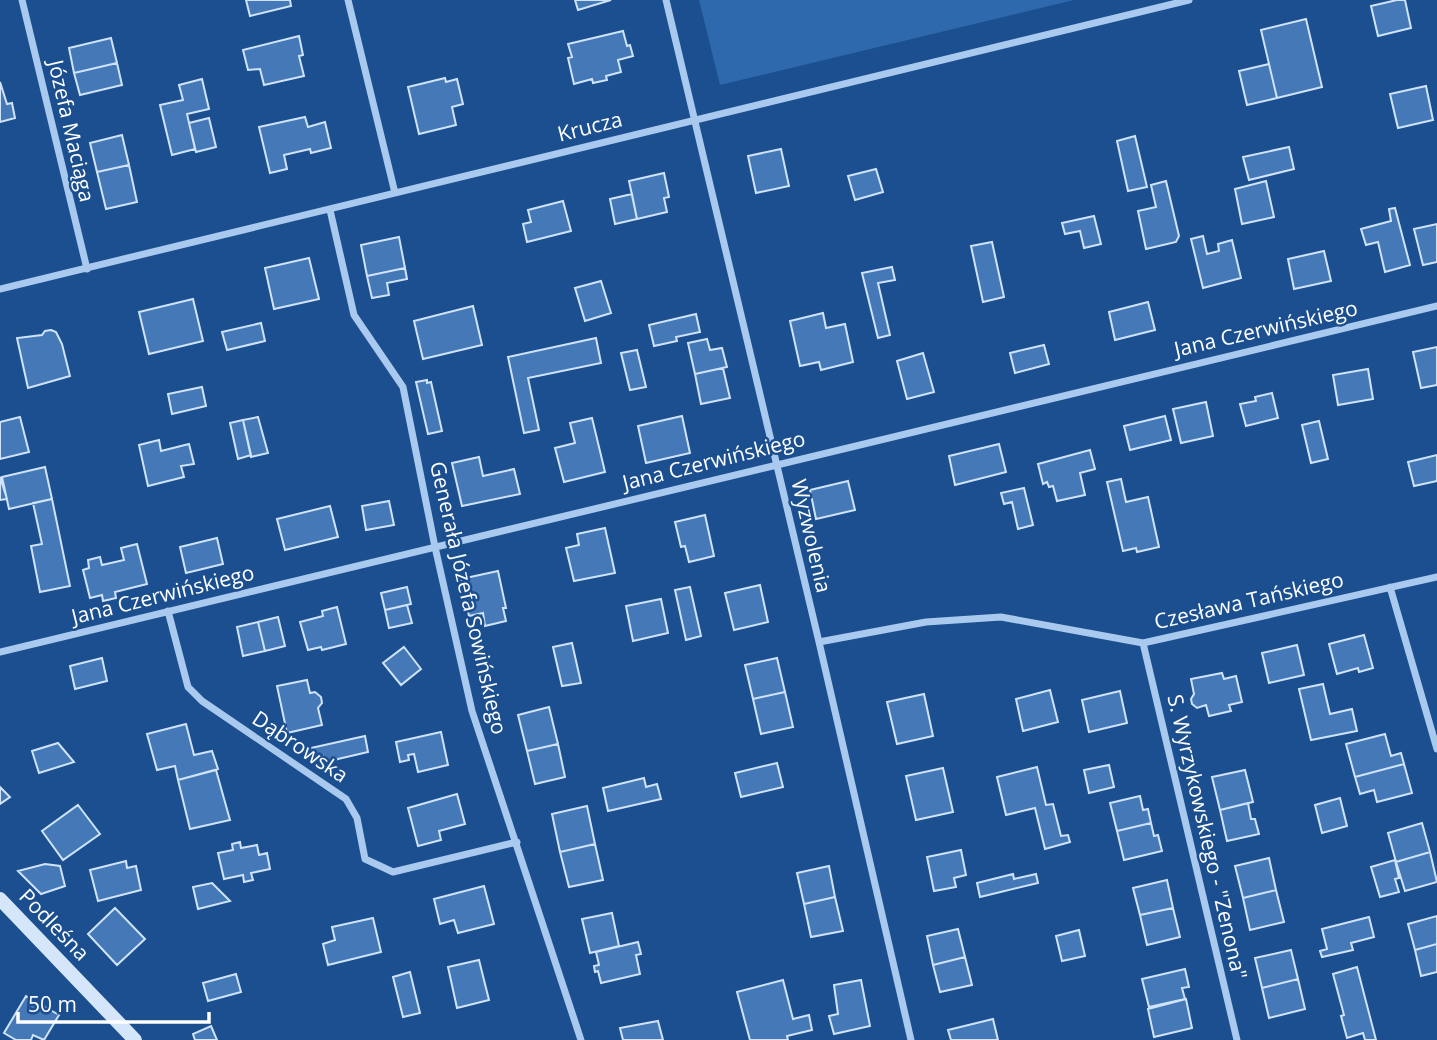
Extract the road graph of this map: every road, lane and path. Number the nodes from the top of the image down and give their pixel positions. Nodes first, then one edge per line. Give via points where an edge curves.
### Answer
1 (22, 0) edge
2 (348, 0) edge
3 (666, 0) edge
4 (1189, 0) edge
5 (695, 119) junction
6 (395, 193) junction
7 (330, 210) junction
8 (87, 269) junction
9 (0, 289) edge
10 (1437, 306) edge
11 (776, 464) junction
12 (435, 547) junction
13 (1437, 577) edge
14 (1390, 587) junction
15 (168, 611) junction
16 (819, 642) junction
17 (1143, 643) junction
18 (0, 652) edge
19 (1437, 749) edge
20 (517, 842) junction
21 (0, 899) edge
22 (135, 1040) edge
23 (581, 1040) edge
24 (911, 1040) edge
25 (1237, 1040) edge

1 - 8 street, Józefa Maciąga
2 - 6 street
3 - 5 street, Wyzwolenia
4 - 5 street, Krucza
5 - 6 street, Krucza
5 - 11 street, Wyzwolenia
6 - 7 street, Krucza
7 - 8 street, Krucza
7 - 12 street, Generała Józefa Sowińskiego via 354,315 403,387
8 - 9 street, Krucza
10 - 11 street, Jana Czerwińskiego
11 - 12 street, Jana Czerwińskiego
11 - 16 street, Wyzwolenia
12 - 15 street, Jana Czerwińskiego
12 - 20 street, Generała Józefa Sowińskiego via 472,710
13 - 14 street, Czesława Tańskiego
14 - 17 street, Czesława Tańskiego
14 - 19 street
15 - 18 street, Jana Czerwińskiego
15 - 20 street, Dąbrowska via 188,687 346,799 357,818 365,859 393,872
16 - 17 street, Czesława Tańskiego via 926,622 1000,617
16 - 24 street, Wyzwolenia
17 - 25 street, S. Wyrzykowskiego - "Zenona"
20 - 23 street, Generała Józefa Sowińskiego
21 - 22 street, Podleśna

